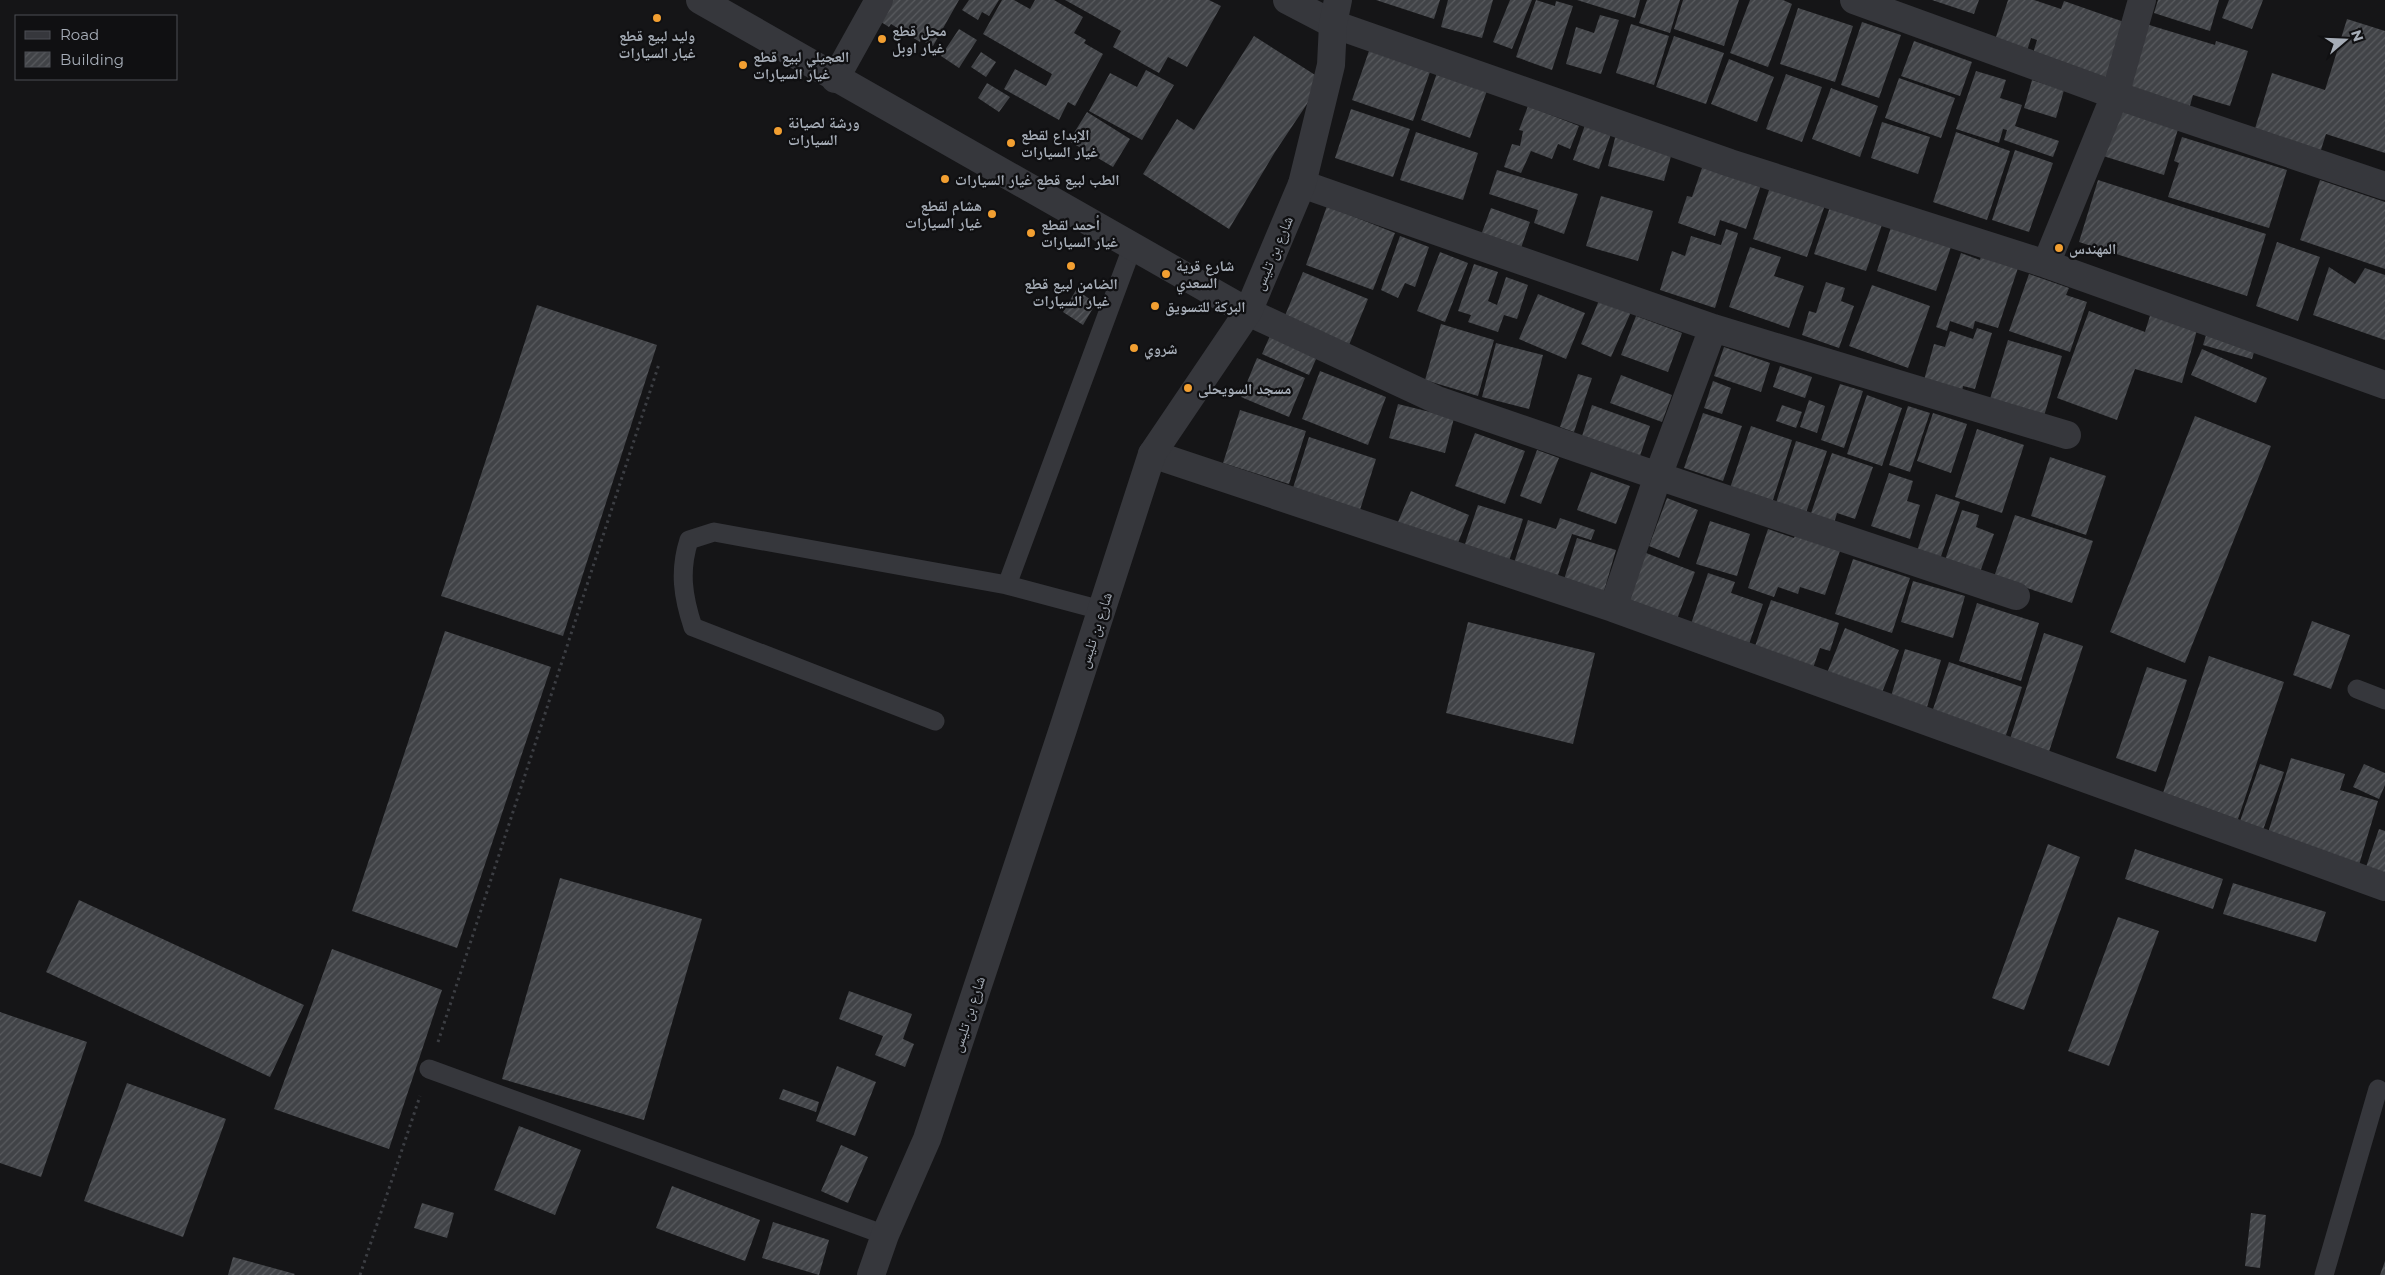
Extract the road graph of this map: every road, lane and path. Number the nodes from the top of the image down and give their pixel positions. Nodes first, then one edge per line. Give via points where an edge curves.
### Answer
1 (700, 0) edge
2 (879, 0) edge
3 (1287, 0) edge
4 (1854, 0) edge
5 (2142, 0) edge
6 (1335, 12) edge
7 (835, 79) junction
8 (2115, 95) junction
9 (1302, 184) junction
10 (2385, 186) edge
11 (1133, 245) junction
12 (2046, 264) junction
13 (1248, 312) junction
14 (1713, 328) junction
15 (659, 364) dead end
16 (2385, 385) edge
17 (2066, 435) dead end
18 (1152, 454) junction
19 (1658, 476) junction
20 (1007, 584) junction
21 (2016, 596) dead end
22 (1613, 608) junction
23 (1101, 610) junction
24 (2357, 689) dead end
25 (2385, 700) edge
26 (935, 720) dead end
27 (2385, 886) edge
28 (429, 1069) junction
29 (2378, 1089) dead end
30 (885, 1235) junction
31 (360, 1275) edge
32 (871, 1275) edge
33 (2324, 1275) edge

1 - 7 street
2 - 7 street
3 - 6 street
4 - 8 street
5 - 8 street
6 - 9 street, شارع بن تليس via 1331,65
6 - 12 street via 1730,163
7 - 11 street
8 - 10 street
8 - 12 street
9 - 13 street, شارع بن تليس
9 - 14 street
11 - 13 street
11 - 20 lane
12 - 16 street
13 - 18 street, شارع بن تليس
13 - 19 street via 1437,400
14 - 17 street
14 - 19 street
15 - 28 path
18 - 22 street
18 - 23 street, شارع بن تليس
19 - 21 street
19 - 22 street
20 - 23 lane
20 - 26 lane via 714,532 689,540 682,575 684,601 693,627
22 - 27 street
23 - 30 street, شارع بن تليس via 927,1139
24 - 25 lane
28 - 30 lane
28 - 31 path
29 - 33 lane
30 - 32 street, شارع بن تليس

